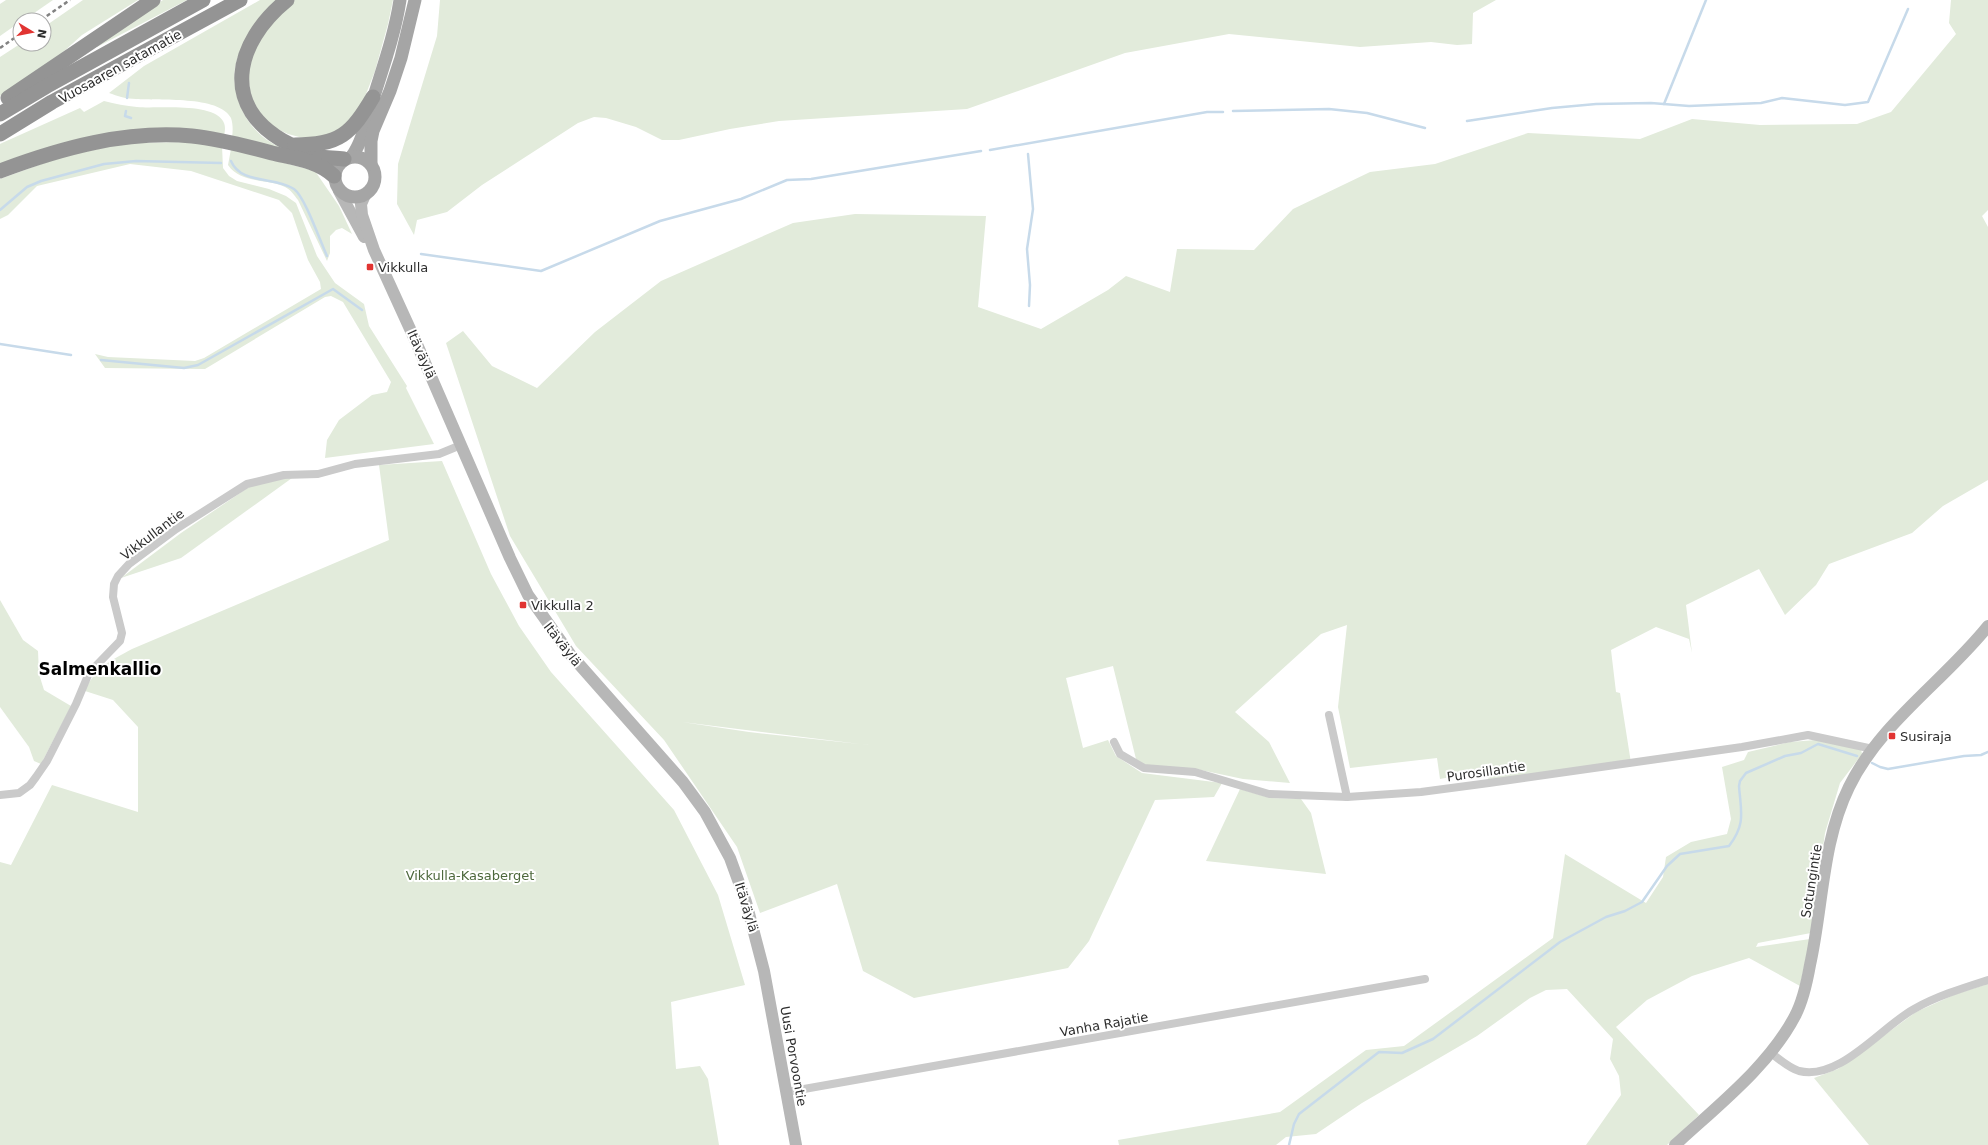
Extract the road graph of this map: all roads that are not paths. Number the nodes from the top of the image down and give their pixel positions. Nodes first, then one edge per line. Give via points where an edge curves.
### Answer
1 (153, 0) edge
2 (203, 0) edge
3 (240, 0) edge
4 (287, 0) edge
5 (400, 0) edge
6 (415, 0) edge
7 (373, 97) junction
8 (0, 105) edge
9 (0, 114) edge
10 (0, 134) edge
11 (292, 145) junction
12 (348, 158) junction
13 (371, 164) junction
14 (0, 171) edge
15 (334, 176) junction
16 (339, 191) junction
17 (365, 195) junction
18 (374, 250) junction
19 (461, 445) junction
20 (1988, 626) edge
21 (1329, 715) dead end
22 (1114, 742) dead end
23 (1873, 749) junction
24 (0, 795) edge
25 (1347, 797) junction
26 (764, 971) joint
27 (1425, 979) dead end
28 (1988, 980) edge
29 (1771, 1053) junction
30 (787, 1092) junction
31 (796, 1145) edge
32 (1676, 1145) edge

1 - 8 highway
2 - 9 highway, Vuosaaren satamatie
3 - 10 highway, Vuosaaren satamatie via 52,102
4 - 11 highway via 265,20 251,40 244,56 241,78 245,98 256,118 270,133
5 - 7 main road via 393,36
6 - 13 main road via 401,58 373,131
7 - 11 highway via 361,118 344,135 321,143
7 - 12 main road via 358,145
11 - 12 highway via 320,157
12 - 13 main road via 365,159
12 - 15 main road via 338,164
13 - 17 main road via 374,183
14 - 15 highway via 93,143 126,138 191,136 317,164
15 - 16 main road
16 - 17 main road via 353,198
16 - 18 main road, Itäväylä via 358,228
17 - 18 main road, Itäväylä via 361,204 362,215
18 - 19 main road, Itäväylä
19 - 24 street, Vikkullantie via 439,454 355,464 318,474 284,475 247,484 176,529 129,564 114,584 113,597 122,632 120,641 89,673 54,747 30,785 19,793
19 - 26 main road, Itäväylä via 510,558 537,610 570,654 653,747 705,812 730,858 740,884
20 - 23 main road, Sotungintie via 1965,654 1900,718
21 - 25 street
22 - 25 street, Purosillantie via 1120,754 1144,768 1195,772 1269,794
23 - 25 street, Purosillantie via 1808,735 1489,784
23 - 29 main road, Sotungintie via 1856,773 1840,809 1826,865 1806,987 1795,1016
26 - 30 main road, Uusi Porvoontie
27 - 30 street, Vanha Rajatie
28 - 29 street via 1958,989 1913,1009 1838,1065 1820,1071 1799,1071
29 - 32 main road, Sotungintie
30 - 31 main road, Uusi Porvoontie

